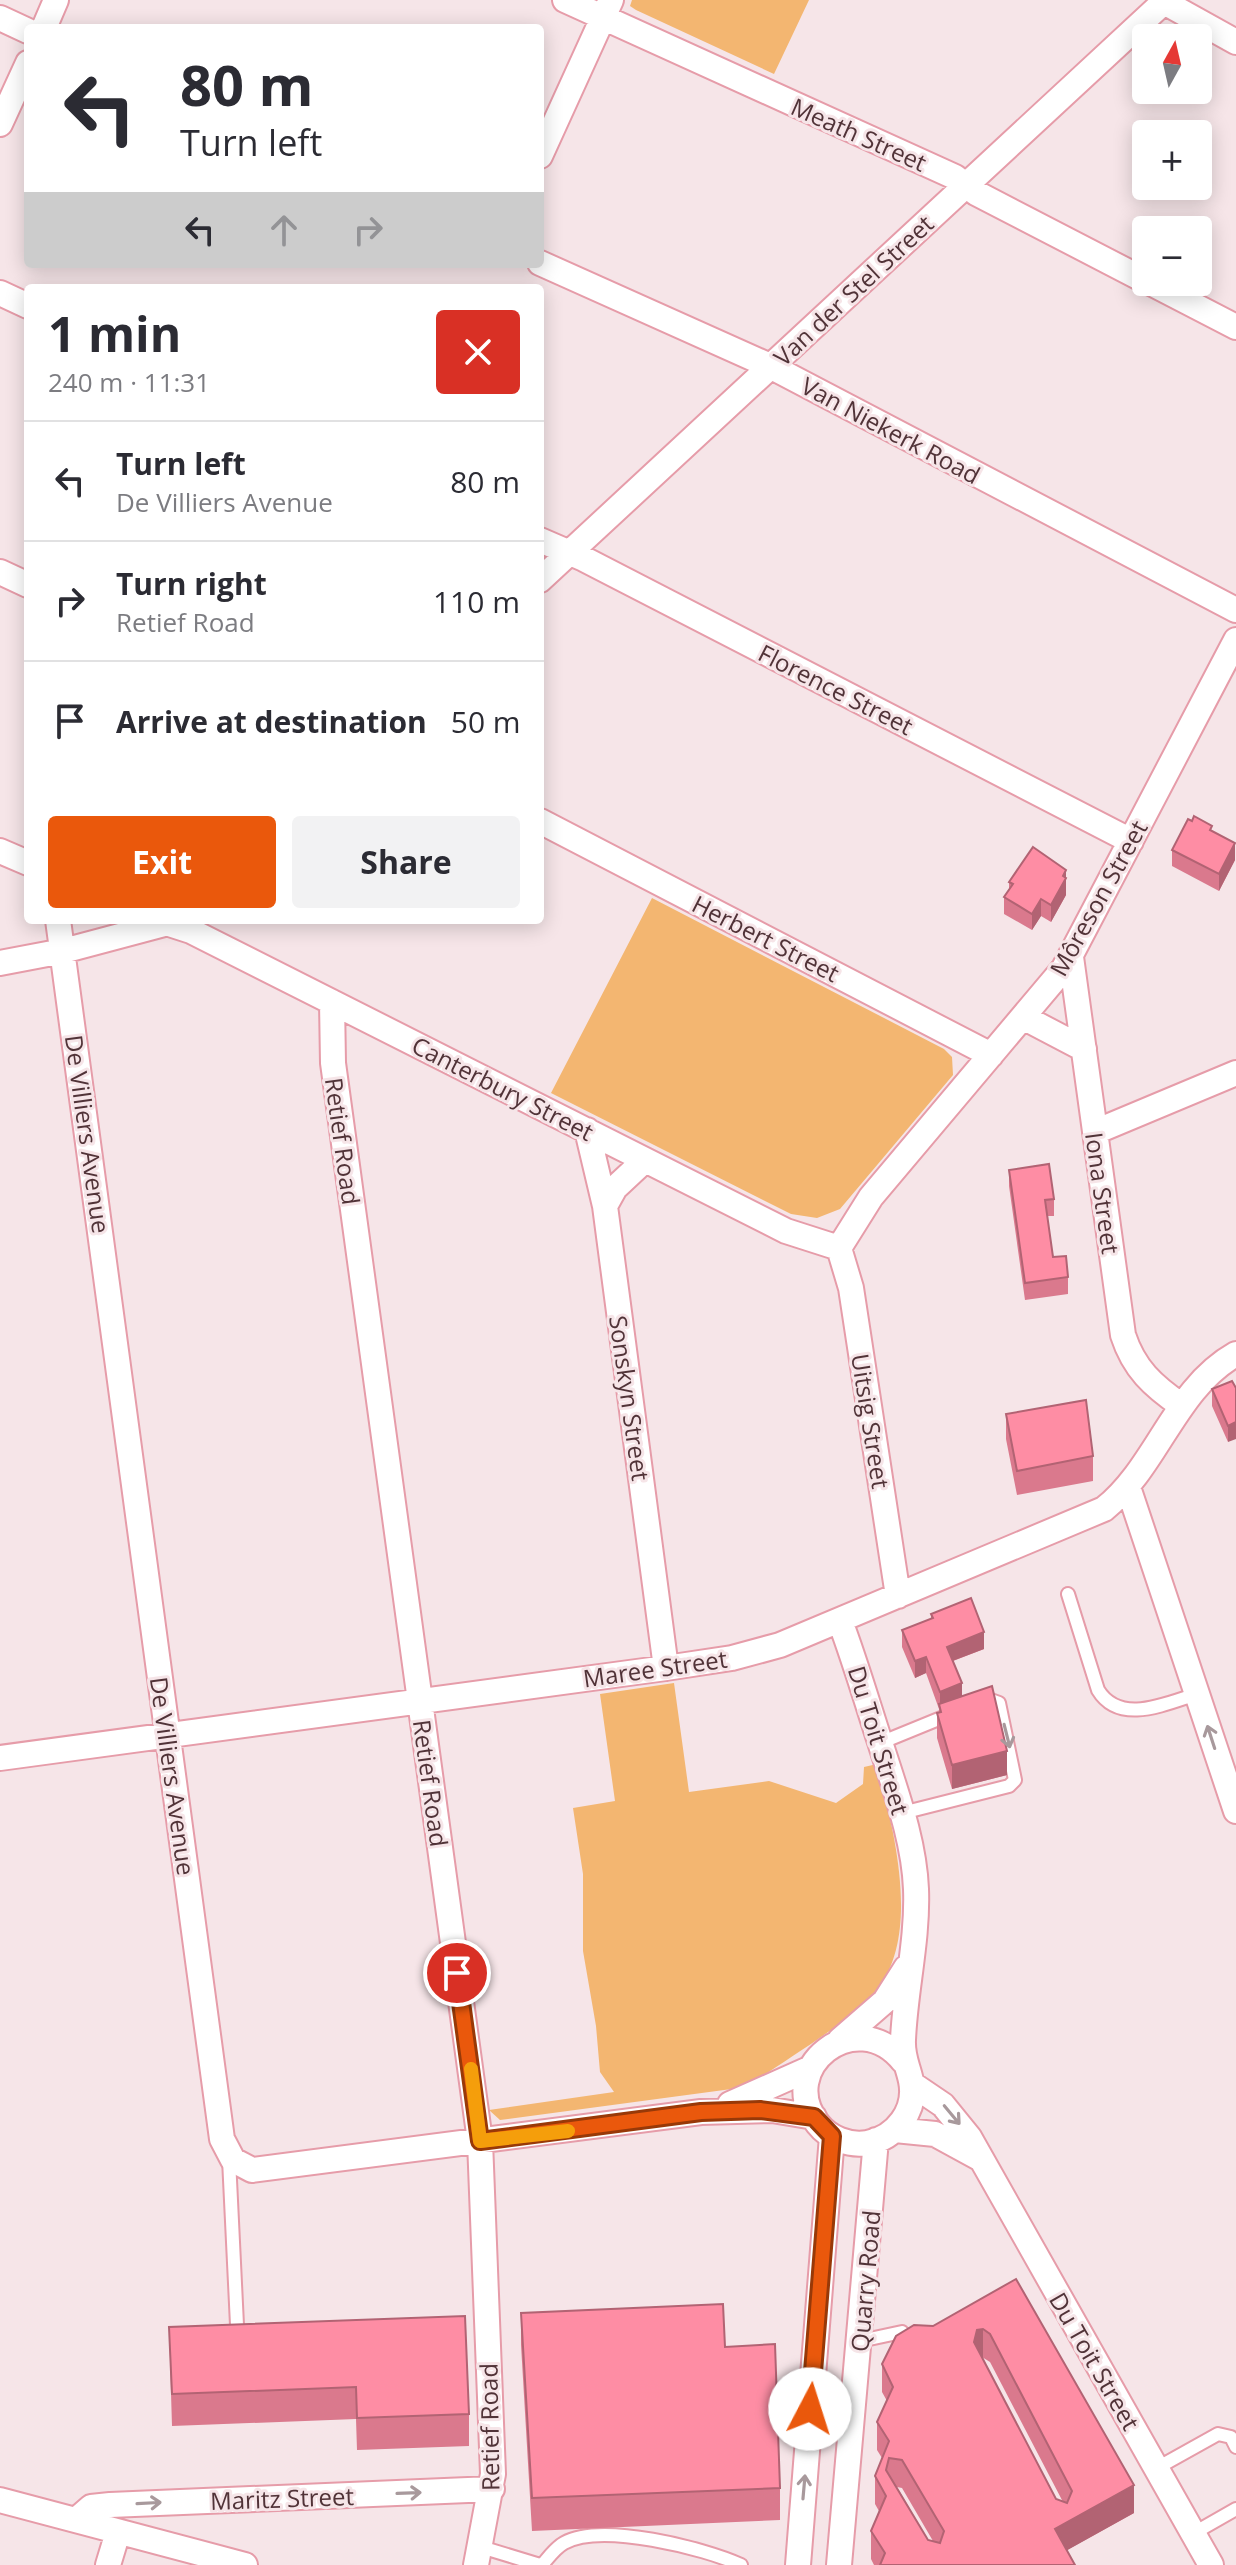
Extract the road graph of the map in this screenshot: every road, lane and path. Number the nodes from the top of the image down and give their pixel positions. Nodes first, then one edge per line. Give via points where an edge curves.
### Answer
1 (56, 0) edge
2 (565, 0) edge
3 (1164, 1) edge
4 (607, 9) edge
5 (0, 18) edge
6 (46, 24) edge
7 (24, 29) edge
8 (1236, 42) edge
9 (24, 72) edge
10 (0, 124) edge
11 (544, 147) edge
12 (966, 185) junction
13 (544, 265) edge
14 (1132, 273) edge
15 (0, 293) edge
16 (1176, 296) edge
17 (24, 304) edge
18 (1236, 327) edge
19 (770, 366) junction
20 (544, 542) edge
21 (568, 553) junction
22 (0, 572) edge
23 (544, 576) edge
24 (24, 583) edge
25 (1236, 610) edge
26 (1236, 640) edge
27 (544, 823) edge
28 (1131, 841) junction
29 (0, 851) edge
30 (24, 861) edge
31 (59, 924) edge
32 (157, 924) edge
33 (174, 924) edge
34 (63, 951) junction
35 (1071, 957) junction
36 (0, 963) edge
37 (332, 1002) junction
38 (1023, 1017) junction
39 (1084, 1049) junction
40 (991, 1055) junction
41 (1236, 1073) edge
42 (587, 1130) junction
43 (1095, 1132) junction
44 (622, 1148) junction
45 (645, 1160) junction
46 (605, 1206) junction
47 (839, 1248) junction
48 (1226, 1361) edge
49 (1182, 1406) junction
50 (1128, 1487) junction
51 (1068, 1594) dead end
52 (898, 1596) junction
53 (840, 1621) junction
54 (666, 1668) junction
55 (1197, 1694) junction
56 (419, 1700) junction
57 (168, 1736) junction
58 (880, 1743) junction
59 (0, 1758) edge
60 (1236, 1811) edge
61 (902, 1813) junction
62 (912, 1955) junction
63 (838, 2042) junction
64 (903, 2061) junction
65 (811, 2068) junction
66 (912, 2084) junction
67 (701, 2112) junction
68 (814, 2117) junction
69 (886, 2135) junction
70 (832, 2136) junction
71 (480, 2141) junction
72 (229, 2155) junction
73 (979, 2158) junction
74 (237, 2325) edge
75 (902, 2332) edge
76 (860, 2341) junction
77 (1236, 2447) edge
78 (1157, 2468) junction
79 (492, 2489) junction
80 (0, 2500) edge
81 (1236, 2509) edge
82 (76, 2520) junction
83 (118, 2532) junction
84 (1194, 2533) junction
85 (478, 2556) edge
86 (108, 2565) edge
87 (245, 2565) edge
88 (541, 2565) edge
89 (741, 2565) edge
90 (798, 2565) edge
91 (839, 2565) edge
92 (1211, 2565) edge

1 - 6 street
2 - 4 street, Meath Street
3 - 8 street
3 - 12 street, Van der Stel Street
4 - 11 street
4 - 12 street, Meath Street
5 - 7 street
9 - 10 street
12 - 14 street, Meath Street
12 - 19 street, Van der Stel Street
13 - 19 street, Van Niekerk Road
15 - 17 street
16 - 18 street, Meath Street
19 - 21 street, Van der Stel Street
19 - 25 street, Van Niekerk Road
20 - 21 street, Florence Street
21 - 23 street, Van der Stel Street
21 - 28 street, Florence Street
22 - 24 street
26 - 28 street, Môreson Street
27 - 40 street, Herbert Street
28 - 35 street, Môreson Street
29 - 30 street
31 - 34 street, De Villiers Avenue
32 - 34 street
33 - 37 street, Canterbury Street
34 - 36 street
34 - 57 street, De Villiers Avenue
35 - 38 street, Môreson Street
35 - 39 street, Iona Street
37 - 42 street, Canterbury Street
37 - 56 street, Retief Road via 333,1063
38 - 39 street
38 - 40 street, Môreson Street
39 - 43 street, Iona Street
40 - 47 street, Môreson Street via 871,1197
41 - 43 street
42 - 44 street, Canterbury Street
42 - 46 street, Sonskyn Street
43 - 49 street, Iona Street via 1126,1344 1142,1374
44 - 45 street, Canterbury Street
44 - 46 street via 610,1173
45 - 46 street via 615,1188
45 - 47 street, Canterbury Street via 786,1231
46 - 54 street, Sonskyn Street
47 - 52 street, Uitsig Street via 851,1288
48 - 49 street, Maree Street
49 - 50 street, Maree Street
50 - 52 street, Maree Street via 1093,1515
50 - 55 street
51 - 55 lane via 1098,1690 1107,1701 1141,1710
52 - 53 street, Maree Street
53 - 54 street, Maree Street via 732,1658
53 - 58 street, Du Toit Street
54 - 56 street, Maree Street
60 -> 55 street
56 - 57 street, Maree Street
56 - 71 street, Retief Road
57 - 59 street, Maree Street
57 - 72 street, De Villiers Avenue via 222,2139
58 - 61 street, Du Toit Street
58 -> 61 lane via 988,1699 999,1703 1017,1775 1013,1783
61 - 62 street, Du Toit Street via 916,1888
62 - 63 street, Du Toit Street via 885,2001
62 - 64 street, Du Toit Street
63 - 64 street via 871,2039
63 - 65 street
64 - 66 street
65 - 67 street via 770,2089
65 - 68 street via 806,2093
66 - 69 street via 909,2109
66 -> 73 street, Du Toit Street via 943,2105
67 - 68 street via 772,2110
67 - 71 street
68 - 70 street
69 - 70 street via 858,2144
69 - 73 street via 935,2134
69 - 76 street, Quarry Road
90 -> 70 street, Quarry Road
71 - 72 street via 252,2170
71 - 79 street, Retief Road
72 - 74 lane
73 - 78 street, Du Toit Street
75 - 76 lane
76 - 91 street, Quarry Road
77 - 78 lane via 1231,2437 1218,2434
78 - 84 street, Du Toit Street
82 -> 79 street, Maritz Street via 91,2507 110,2505
79 - 85 street, Retief Road
80 - 82 street
81 - 84 lane
82 - 83 street
83 - 86 street
83 - 87 street
84 - 92 street, Du Toit Street
85 - 88 lane
88 - 89 lane via 568,2540 620,2536 659,2539

